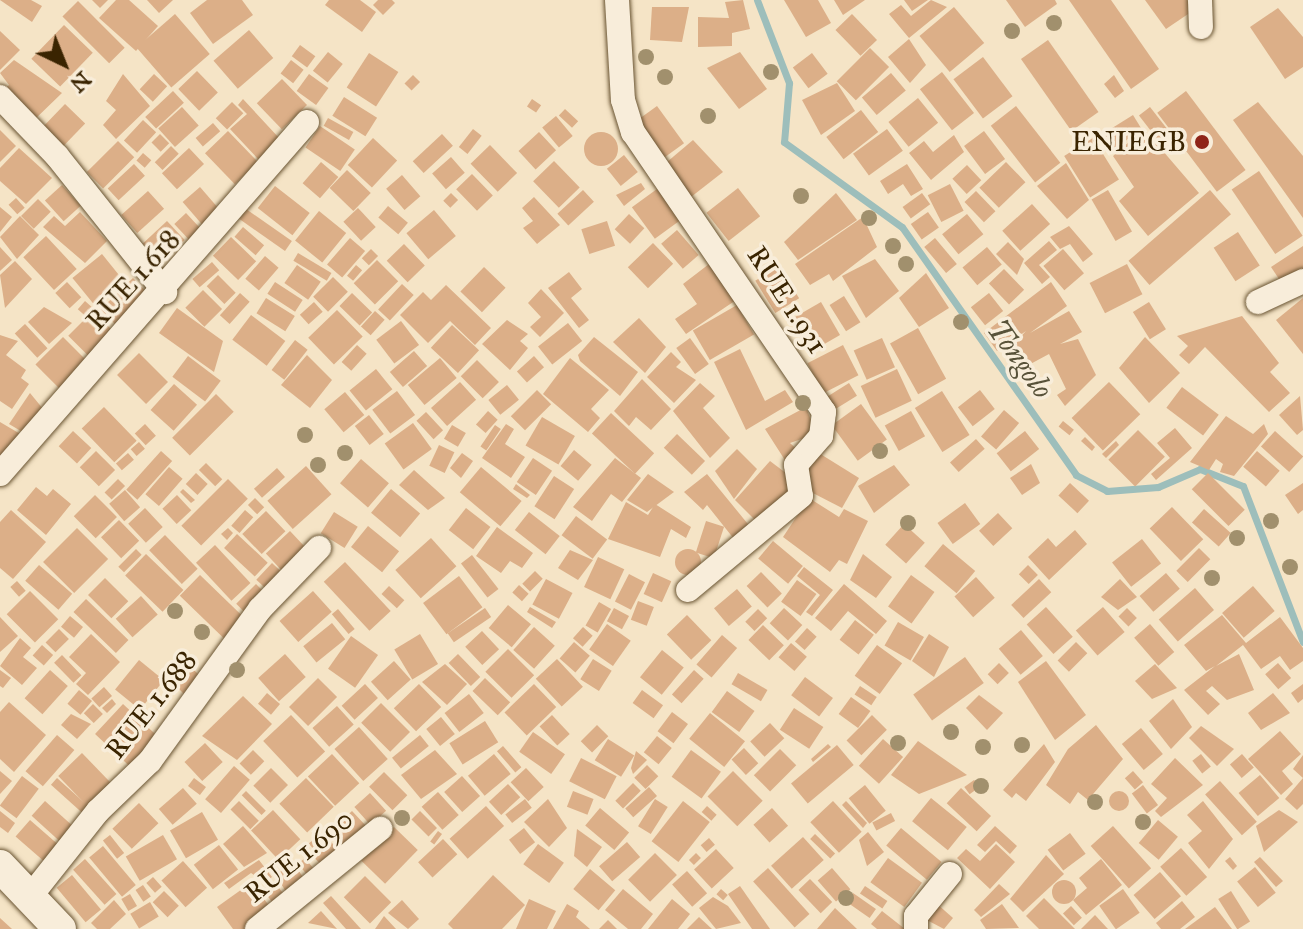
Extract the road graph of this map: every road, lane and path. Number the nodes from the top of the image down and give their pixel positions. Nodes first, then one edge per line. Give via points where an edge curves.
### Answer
1 (617, 0) edge
2 (1200, 0) edge
3 (1201, 27) dead end
4 (0, 97) edge
5 (307, 122) dead end
6 (1303, 281) edge
7 (165, 292) junction
8 (1258, 302) dead end
9 (0, 474) edge
10 (319, 548) dead end
11 (688, 590) dead end
12 (380, 829) dead end
13 (0, 866) edge
14 (950, 874) dead end
15 (29, 898) junction
16 (60, 929) edge
17 (257, 929) edge
18 (916, 929) edge

1 - 11 street, RUE 1.931 via 623,100 633,132 824,412 821,436 796,465 801,496
2 - 3 street
4 - 7 street via 57,156
5 - 7 street, RUE 1.618
6 - 8 street
7 - 9 street, RUE 1.618
10 - 15 street, RUE 1.688 via 260,609 150,761 98,811
12 - 17 street, RUE 1.690
13 - 15 main road
14 - 18 street via 916,916
15 - 16 main road

